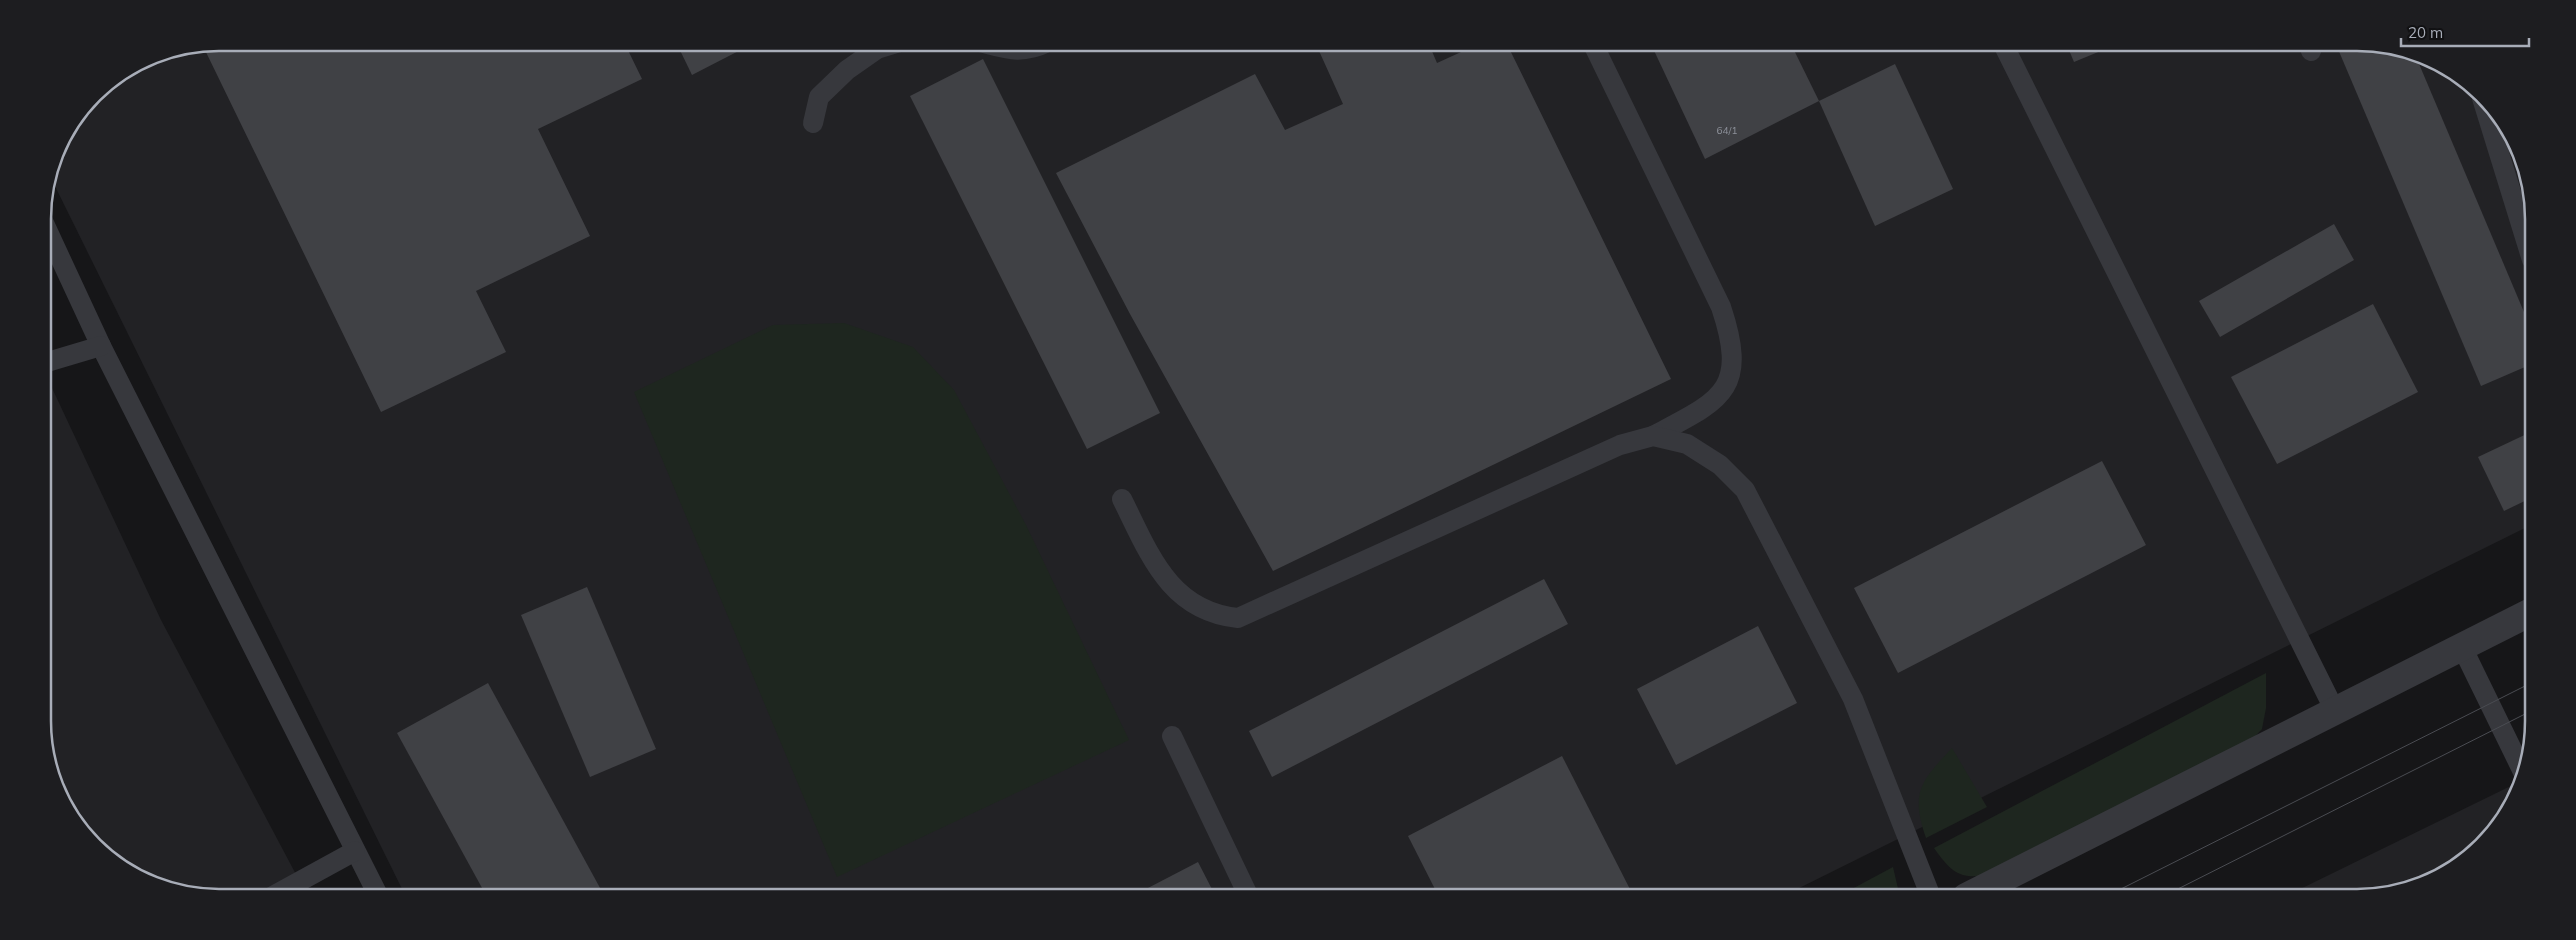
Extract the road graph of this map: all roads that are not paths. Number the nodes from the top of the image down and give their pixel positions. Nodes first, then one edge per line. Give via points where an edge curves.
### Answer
1 (1597, 51) edge
2 (2007, 51) edge
3 (873, 52) edge
4 (2487, 113) edge
5 (813, 123) dead end
6 (2525, 237) edge
7 (52, 240) edge
8 (101, 346) junction
9 (52, 361) edge
10 (1653, 436) junction
11 (1122, 499) dead end
12 (2525, 615) edge
13 (2462, 647) junction
14 (2335, 711) junction
15 (1172, 736) dead end
16 (2519, 764) edge
17 (355, 851) junction
18 (1928, 888) edge
19 (1983, 888) edge
20 (287, 889) edge
21 (374, 889) edge
22 (1245, 889) edge

1 - 10 lane via 1721,307 1733,353 1730,376 1721,395 1704,409
2 - 14 lane
3 - 5 lane via 847,70 819,97
4 - 6 lane
7 - 8 lane
8 - 9 lane
8 - 17 lane
10 - 11 lane via 1620,445 1238,618 1216,616 1172,587 1156,568
10 - 18 lane via 1687,444 1720,465 1744,490 1853,699
12 - 13 street
13 - 14 street
13 - 16 lane
14 - 19 street
15 - 22 lane
17 - 20 lane
17 - 21 lane

